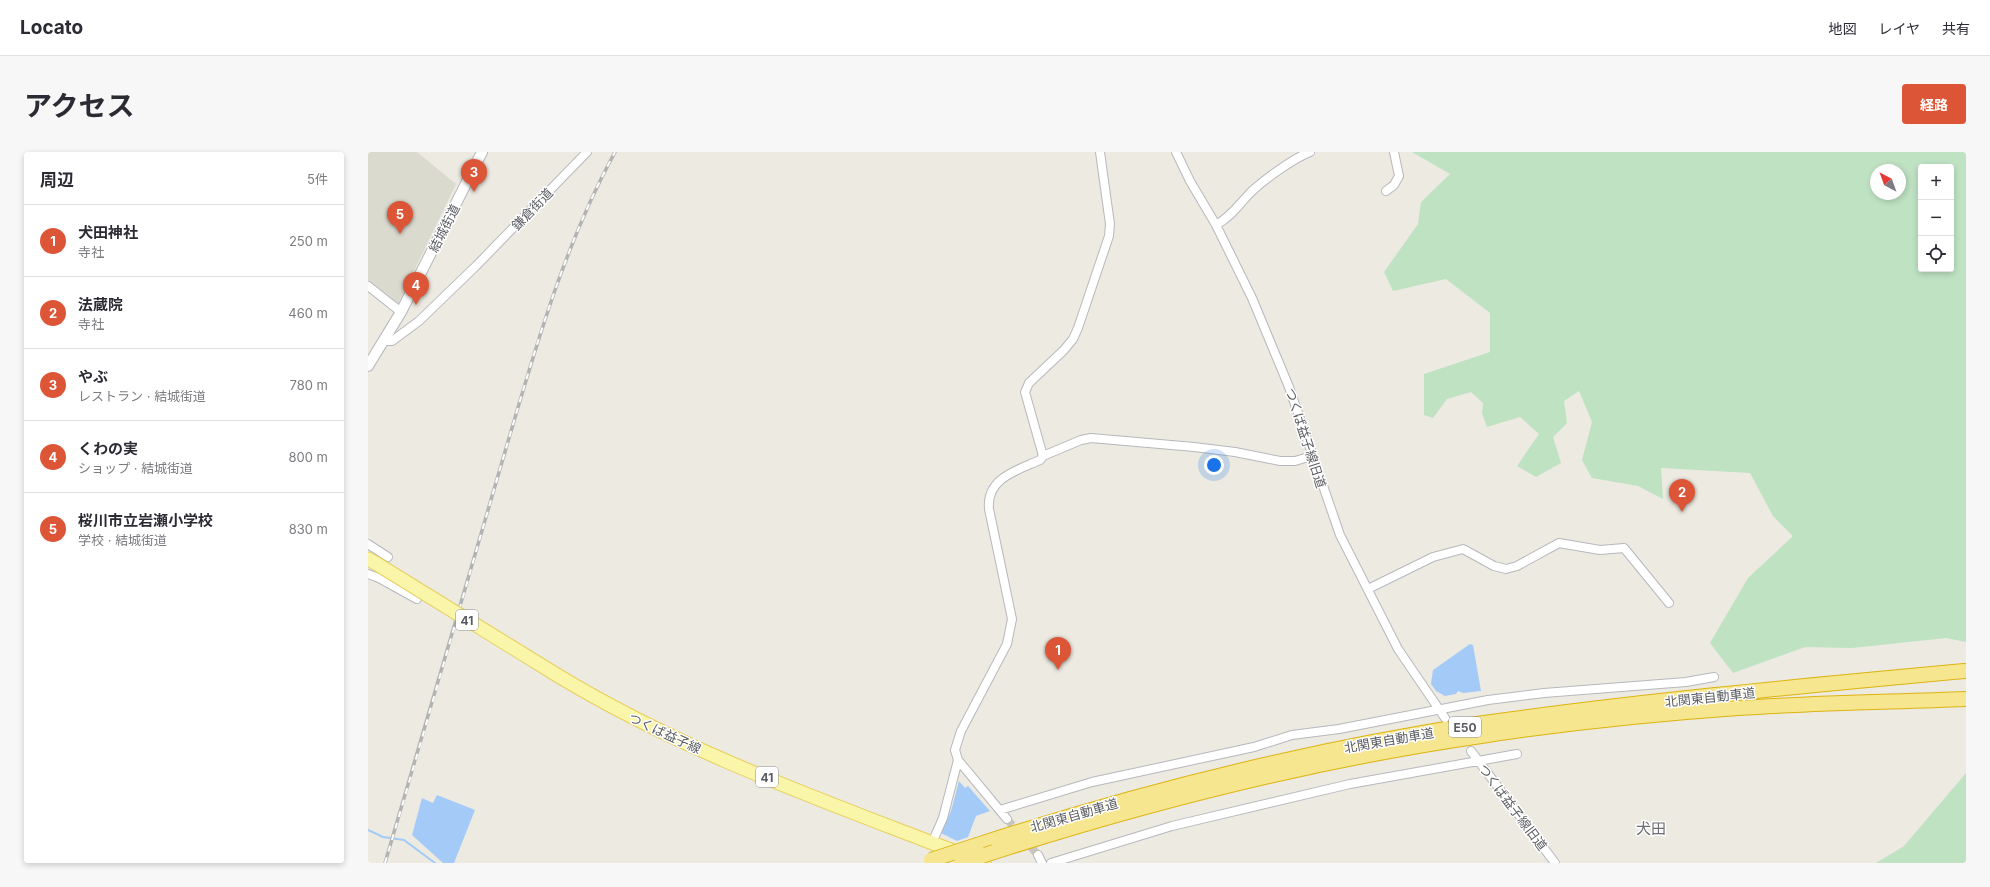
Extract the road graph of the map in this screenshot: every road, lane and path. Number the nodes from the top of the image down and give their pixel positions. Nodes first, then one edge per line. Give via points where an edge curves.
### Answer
1 (482, 152) edge
2 (587, 152) edge
3 (1100, 152) edge
4 (1176, 152) edge
5 (1310, 152) edge
6 (1394, 152) edge
7 (1386, 191) dead end
8 (1216, 225) junction
9 (368, 286) edge
10 (401, 312) junction
11 (384, 341) junction
12 (368, 366) edge
13 (1043, 456) junction
14 (1312, 456) junction
15 (368, 544) edge
16 (388, 556) dead end
17 (371, 566) edge
18 (1368, 589) junction
19 (417, 599) dead end
20 (1669, 603) dead end
21 (1964, 671) dead end
22 (1714, 677) dead end
23 (1966, 699) edge
24 (1439, 709) junction
25 (1445, 718) dead end
26 (1471, 750) dead end
27 (1517, 754) dead end
28 (958, 760) junction
29 (1478, 761) junction
30 (1000, 810) junction
31 (1007, 819) tunnel mouth
32 (932, 843) junction
33 (1038, 855) tunnel mouth
34 (927, 862) edge
35 (961, 863) edge
36 (984, 863) edge
37 (1042, 863) edge
38 (1051, 863) edge
39 (1555, 863) edge

1 - 10 street, 結城街道
2 - 11 street, 鎌倉街道 via 419,321 392,341
3 - 13 street via 1110,224 1105,248 1073,338 1029,383 1025,392
4 - 8 street, つくば益子線旧道
5 - 8 street via 1298,157 1255,188 1237,209
6 - 7 street via 1399,176 1394,185
8 - 14 street, つくば益子線旧道 via 1252,298 1286,380
9 - 10 street
10 - 11 street, 結城街道
11 - 12 street, 結城街道
13 - 14 street via 1091,438 1188,446 1280,461 1295,461
13 - 28 street via 1040,460 1005,476 997,482 990,495 989,508 1012,619 1007,644 962,731 956,750
14 - 18 street, つくば益子線旧道 via 1335,526
15 - 16 street
17 - 19 street via 379,578
17 - 32 main road, つくば益子線 / 41, bridge via 557,675 672,738
18 - 20 street via 1434,557 1463,549 1494,566 1506,569 1517,566 1559,543 1600,550 1624,548
18 - 24 street, つくば益子線旧道 via 1398,649
21 - 34 highway, 北関東自動車道 / E50, bridge via 1561,713 1310,754 1198,781 1046,823
22 - 24 street via 1686,682 1544,693
23 - 35 highway, 北関東自動車道 / E50, bridge via 1738,708 1562,725 1480,736 1316,766 1210,790 1122,813
24 - 25 street, つくば益子線旧道
24 - 30 street via 1339,729 1292,734 1254,747 1092,782
26 - 29 street, つくば益子線旧道
27 - 29 street
28 - 30 street
28 - 32 street via 943,818
29 - 38 street via 1361,781 1218,815 1172,826
29 - 39 street, つくば益子線旧道
30 - 31 street
32 - 36 main road, つくば益子線 / 41
33 - 37 street

